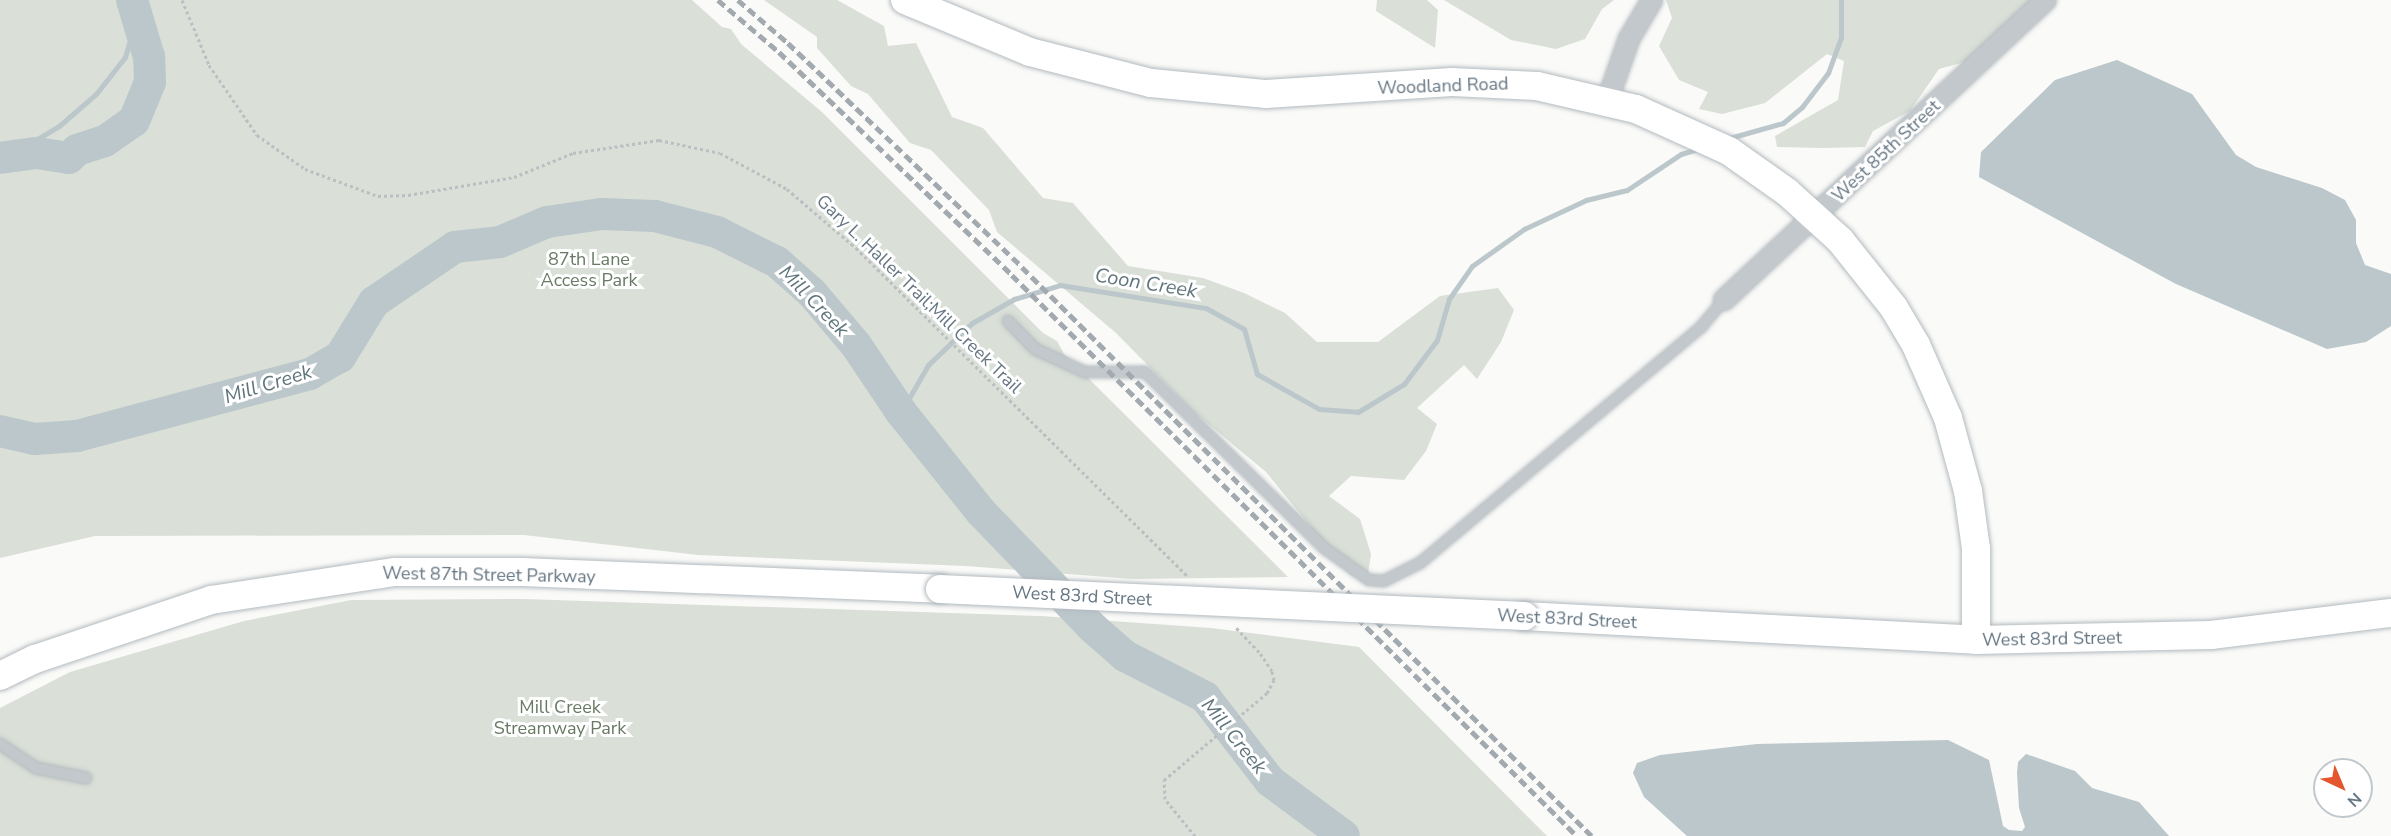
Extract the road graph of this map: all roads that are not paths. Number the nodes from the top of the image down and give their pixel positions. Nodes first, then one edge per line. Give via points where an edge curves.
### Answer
1 (906, 0) edge
2 (1652, 0) edge
3 (2046, 0) edge
4 (1608, 99) junction
5 (1817, 217) junction
6 (1724, 300) joint
7 (1008, 321) dead end
8 (742, 583) joint
9 (2391, 614) edge
10 (1976, 640) junction
11 (0, 676) edge
12 (0, 744) edge
13 (86, 778) dead end

1 - 4 main road, Woodland Road via 1030,52 1175,87 1266,94 1495,83
2 - 4 street via 1629,39
3 - 5 street, West 85th Street
4 - 5 main road, Woodland Road via 1708,139 1763,173
5 - 6 street, West 85th Street
5 - 10 main road, Woodland Road via 1858,261 1902,320 1948,418 1973,521
6 - 7 lane via 1702,326 1420,563 1384,581 1369,580 1324,548 1145,372 1085,372 1035,349
8 - 10 main road, West 83rd Street, bridge via 940,589
8 - 11 main road, West 87th Street Parkway via 522,572 394,572 211,600 35,659
9 - 10 main road, West 83rd Street via 2211,635
12 - 13 lane via 36,768

